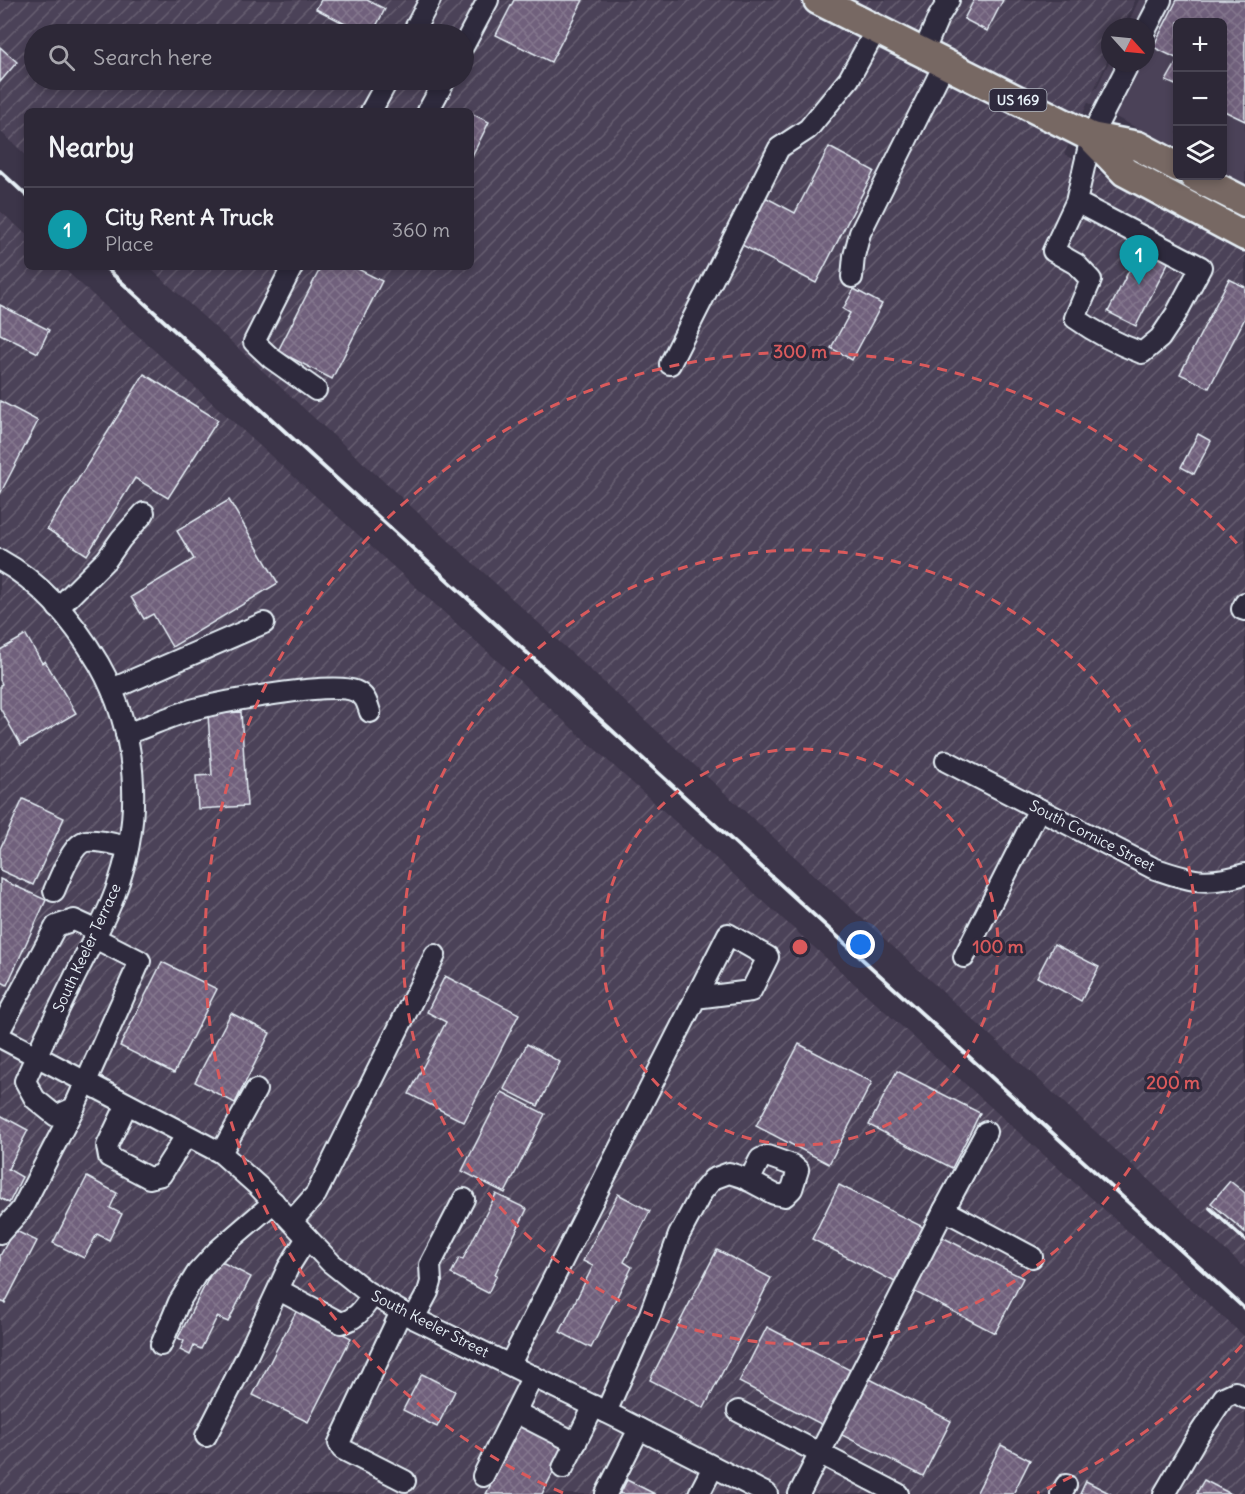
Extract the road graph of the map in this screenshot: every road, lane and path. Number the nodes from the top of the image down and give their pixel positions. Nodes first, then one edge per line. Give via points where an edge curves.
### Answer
1 (430, 0) edge
2 (488, 0) edge
3 (818, 0) edge
4 (949, 0) edge
5 (1161, 0) edge
6 (1152, 18) edge
7 (417, 24) edge
8 (474, 26) edge
9 (876, 30) junction
10 (934, 58) junction
11 (1124, 72) edge
12 (383, 90) edge
13 (440, 90) edge
14 (373, 108) edge
15 (430, 108) edge
16 (1091, 137) junction
17 (1173, 164) edge
18 (1202, 180) edge
19 (1076, 202) junction
20 (1245, 202) edge
21 (1245, 236) edge
22 (290, 270) edge
23 (852, 277) dead end
24 (670, 364) dead end
25 (316, 390) dead end
26 (144, 513) dead end
27 (0, 560) edge
28 (1245, 603) edge
29 (58, 608) junction
30 (1245, 610) edge
31 (264, 623) dead end
32 (112, 689) junction
33 (370, 712) dead end
34 (126, 734) junction
35 (946, 760) dead end
36 (1040, 809) junction
37 (128, 847) junction
38 (1245, 874) edge
39 (54, 891) dead end
40 (96, 935) junction
41 (435, 955) dead end
42 (964, 957) dead end
43 (695, 998) dead end
44 (0, 1030) edge
45 (0, 1037) edge
46 (36, 1056) junction
47 (86, 1083) junction
48 (256, 1090) dead end
49 (127, 1104) junction
50 (74, 1108) junction
51 (986, 1132) dead end
52 (186, 1136) junction
53 (221, 1153) junction
54 (749, 1181) dead end
55 (464, 1199) dead end
56 (274, 1202) junction
57 (944, 1210) junction
58 (292, 1221) junction
59 (0, 1233) edge
60 (307, 1238) junction
61 (1032, 1257) dead end
62 (279, 1290) junction
63 (373, 1295) junction
64 (408, 1315) junction
65 (161, 1346) dead end
66 (510, 1364) junction
67 (533, 1376) junction
68 (1245, 1398) edge
69 (600, 1409) junction
70 (738, 1411) dead end
71 (515, 1412) junction
72 (639, 1429) junction
73 (206, 1436) dead end
74 (576, 1443) junction
75 (819, 1454) junction
76 (713, 1467) junction
77 (563, 1468) dead end
78 (483, 1476) dead end
79 (405, 1481) dead end
80 (760, 1493) edge
81 (606, 1494) edge
82 (699, 1494) edge
83 (799, 1494) edge
84 (898, 1494) edge
85 (1164, 1494) edge

1 - 7 street
2 - 8 street
3 - 9 highway, US 169
4 - 10 street via 938,18
5 - 6 street
9 - 10 highway, US 169
9 - 24 street via 849,80 808,129 779,148
10 - 16 highway, US 169
10 - 23 street via 860,233
11 - 16 street
12 - 14 street
13 - 15 street
16 - 17 highway, US 169 via 1138,146
16 - 19 street
16 - 21 highway, US 169 via 1125,172
18 - 20 highway
19 - 19 street via 1201,267 1160,338 1142,353 1121,346 1075,318 1092,280 1076,264 1053,251
22 - 25 street via 254,342
26 - 29 street via 107,559
27 - 29 street, South Keeler Terrace via 39,588
28 - 30 street
29 - 32 street, South Keeler Terrace via 91,650
31 - 32 street
32 - 34 street, South Keeler Terrace
33 - 34 street via 366,699 354,690 297,690 195,709
34 - 37 street, South Keeler Terrace via 133,781
35 - 36 street, South Cornice Street
36 - 38 street, South Cornice Street via 1153,868 1187,879 1220,882
36 - 42 street
37 - 39 street via 88,841 80,844
37 - 40 street, South Keeler Terrace via 116,891
40 - 44 street via 74,920 56,926
40 - 46 street, South Keeler Terrace
40 - 47 street via 140,961
41 - 58 street via 315,1194
43 - 66 street
45 - 46 street, South Keeler Street
46 - 47 street, South Keeler Street
46 - 50 street, South Keeler Terrace via 25,1082 35,1099 56,1116
47 - 49 street, South Keeler Street
47 - 50 street
48 - 53 street
49 - 52 street, South Keeler Street
49 - 52 street via 106,1146 109,1157 149,1178 161,1175
50 - 59 street via 21,1210
51 - 57 street
52 - 53 street, South Keeler Street
53 - 56 street, South Keeler Street
54 - 69 street via 729,1173 713,1179 702,1192 679,1235 650,1314
55 - 64 street via 430,1265 428,1292
56 - 58 street, South Keeler Street
56 - 65 street via 197,1273 179,1302
57 - 61 street
57 - 75 street
58 - 60 street, South Keeler Street
60 - 62 street
60 - 63 street, South Keeler Street via 331,1263
62 - 63 street via 341,1323 359,1315
62 - 73 street
63 - 64 street, South Keeler Street
64 - 66 street, South Keeler Street
64 - 79 street via 339,1443 342,1449
66 - 67 street, South Keeler Street
67 - 69 street, South Keeler Street
67 - 71 street
68 - 85 street via 1235,1392 1224,1397
69 - 72 street, South Keeler Street
69 - 74 street
70 - 75 street
71 - 74 street
71 - 78 street
72 - 76 street, South Keeler Street
72 - 81 street
74 - 77 street
75 - 83 street
75 - 84 street
76 - 80 street, South Keeler Street
76 - 82 street

